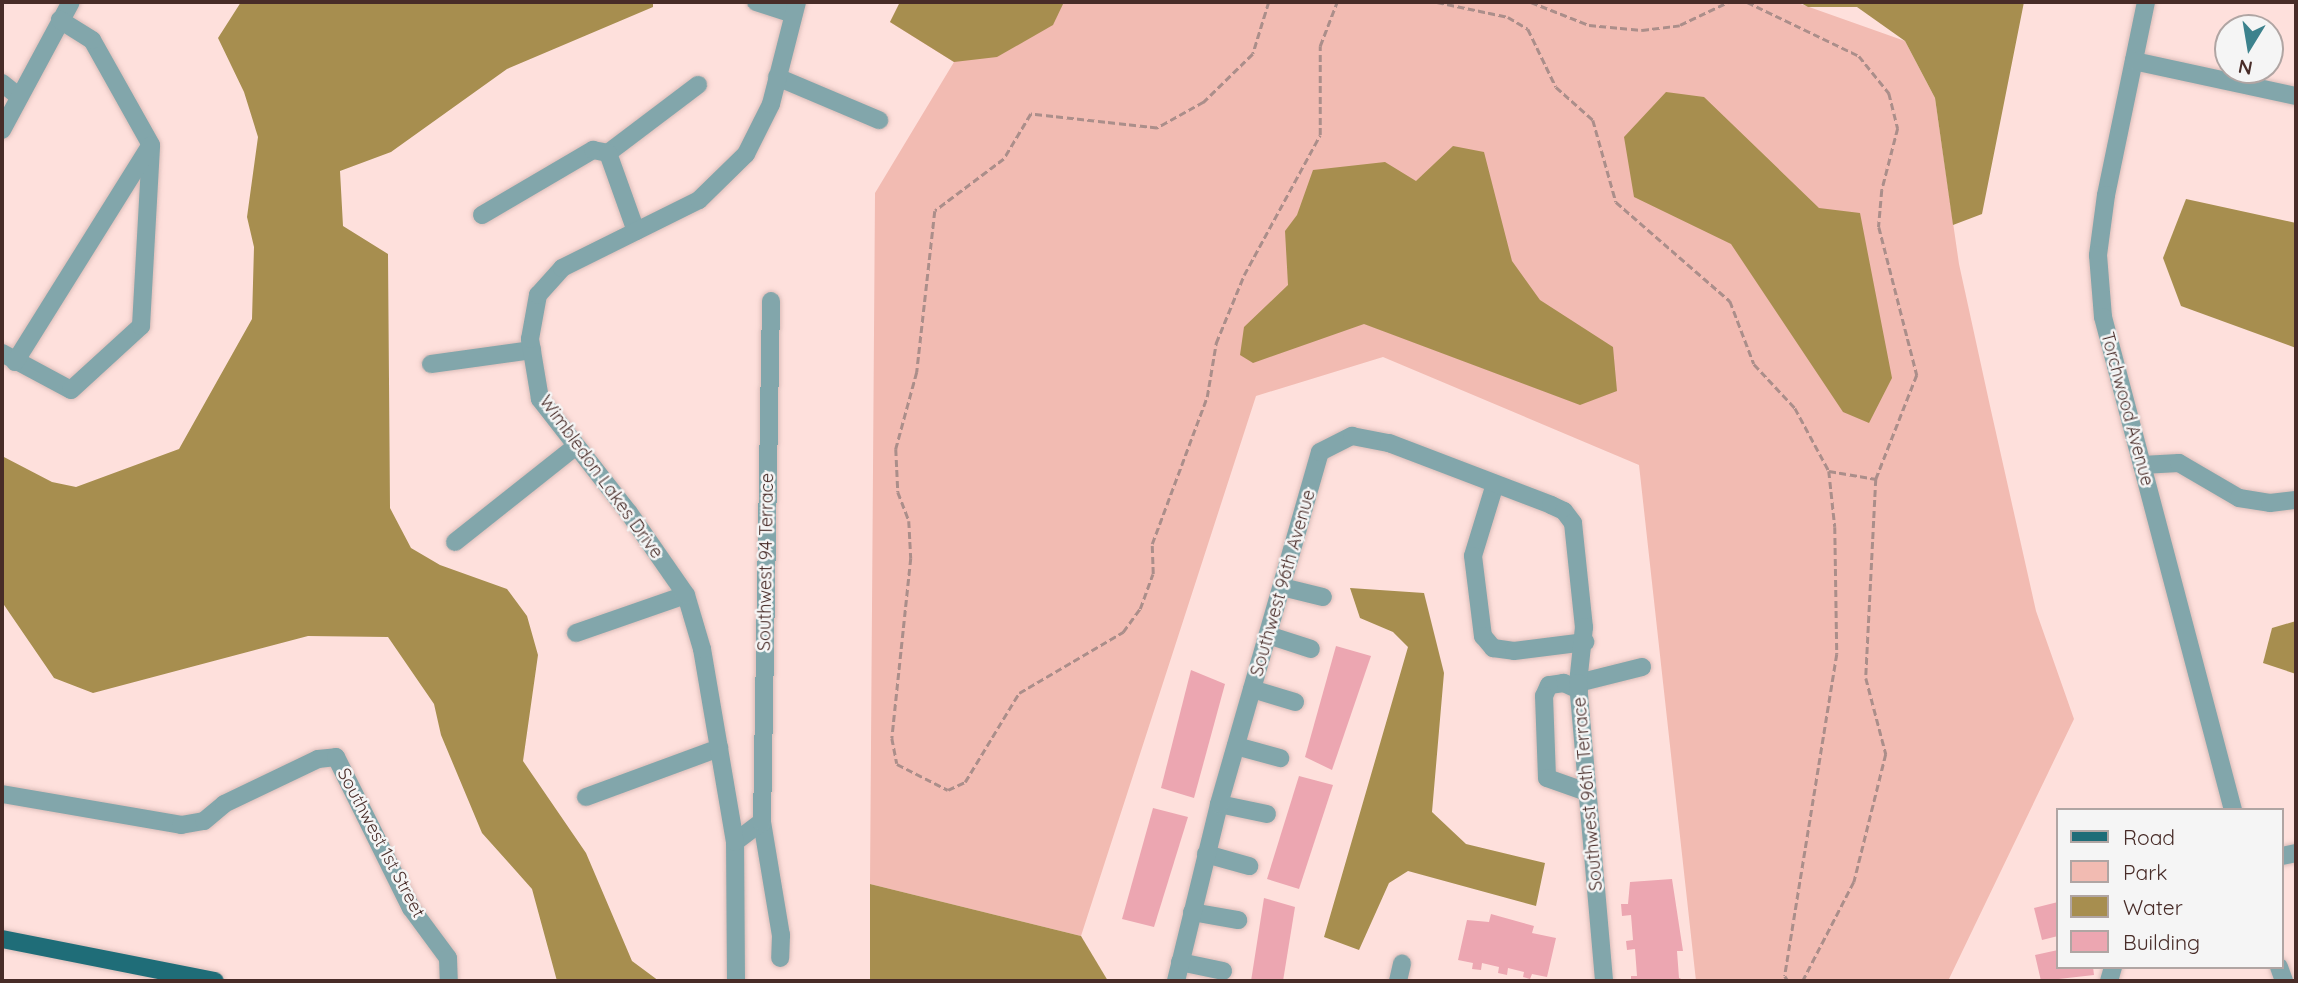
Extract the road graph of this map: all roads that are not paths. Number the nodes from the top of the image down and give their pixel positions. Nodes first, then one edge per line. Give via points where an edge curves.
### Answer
1 (71, 2) edge
2 (756, 2) edge
3 (2147, 2) edge
4 (795, 8) edge
5 (60, 20) junction
6 (2134, 61) junction
7 (777, 77) junction
8 (2, 83) edge
9 (698, 85) dead end
10 (2296, 96) edge
11 (19, 97) junction
12 (879, 120) dead end
13 (2, 130) edge
14 (151, 145) junction
15 (608, 153) junction
16 (482, 215) dead end
17 (636, 231) junction
18 (771, 301) dead end
19 (532, 350) junction
20 (8, 358) edge
21 (431, 364) dead end
22 (576, 446) junction
23 (2142, 465) junction
24 (1495, 484) junction
25 (2296, 500) edge
26 (1573, 523) joint
27 (455, 542) dead end
28 (1282, 587) junction
29 (685, 595) junction
30 (1323, 597) dead end
31 (576, 633) dead end
32 (1268, 635) junction
33 (1585, 642) junction
34 (1311, 649) dead end
35 (1642, 667) dead end
36 (1578, 687) junction
37 (1252, 689) junction
38 (1295, 702) dead end
39 (1236, 746) junction
40 (719, 748) junction
41 (1280, 758) dead end
42 (1587, 792) junction
43 (2, 794) edge
44 (586, 797) dead end
45 (1219, 804) junction
46 (2232, 808) edge
47 (1267, 814) dead end
48 (762, 822) junction
49 (735, 842) junction
50 (1206, 854) junction
51 (1249, 866) dead end
52 (1192, 912) junction
53 (1238, 920) dead end
54 (2, 939) edge
55 (780, 958) dead end
56 (1180, 962) junction
57 (1402, 962) dead end
58 (1223, 971) dead end
59 (215, 981) edge
60 (449, 981) edge
61 (736, 981) edge
62 (1176, 981) edge
63 (1398, 981) edge
64 (1604, 981) edge

1 - 5 street
2 - 4 street
3 - 6 street, Torchwood Avenue
4 - 7 street, Wimbledon Lakes Drive
5 - 11 street
5 - 14 street via 92,40
6 - 10 street
6 - 23 street, Torchwood Avenue via 2098,255 2102,317
7 - 12 street
7 - 17 street, Wimbledon Lakes Drive via 771,104 746,154 699,200
8 - 11 street
9 - 15 street
11 - 13 street
14 - 20 street
14 - 20 street via 141,326 71,390
15 - 16 street via 593,150
15 - 17 street
17 - 19 street, Wimbledon Lakes Drive via 562,268 538,295
18 - 48 street, Southwest 94 Terrace
19 - 21 street
19 - 22 street, Wimbledon Lakes Drive via 540,399
22 - 27 street
22 - 29 street, Wimbledon Lakes Drive
23 - 25 street via 2179,463 2239,498 2270,503
23 - 46 street, Torchwood Avenue
24 - 26 street, Southwest 96th Avenue via 1564,511
24 - 28 street, Southwest 96th Avenue via 1389,443 1352,436 1320,452
24 - 33 street via 1474,556 1483,636 1493,648 1514,651
26 - 33 street, Southwest 96th Terrace
28 - 30 street
28 - 32 street, Southwest 96th Avenue
29 - 31 street
29 - 40 street, Wimbledon Lakes Drive via 702,649
32 - 34 street
32 - 37 street, Southwest 96th Avenue
33 - 36 street, Southwest 96th Terrace
35 - 36 street
36 - 42 street, Southwest 96th Terrace
36 - 42 street via 1564,682 1549,685 1544,696 1547,778
37 - 38 street
37 - 39 street, Southwest 96th Avenue
39 - 41 street
39 - 45 street, Southwest 96th Avenue
40 - 44 street
40 - 49 street, Wimbledon Lakes Drive
42 - 64 street, Southwest 96th Terrace
43 - 60 street, Southwest 1st Street via 181,825 204,821 224,804 318,759 336,757 411,908 448,958
45 - 47 street
45 - 50 street, Southwest 96th Avenue
48 - 49 street
48 - 55 street, Southwest 94 Terrace via 781,935
49 - 61 street, Wimbledon Lakes Drive
50 - 51 street
50 - 52 street, Southwest 96th Avenue
52 - 53 street
52 - 56 street, Southwest 96th Avenue
54 - 59 main road
56 - 58 street
56 - 62 street, Southwest 96th Avenue
57 - 63 street

